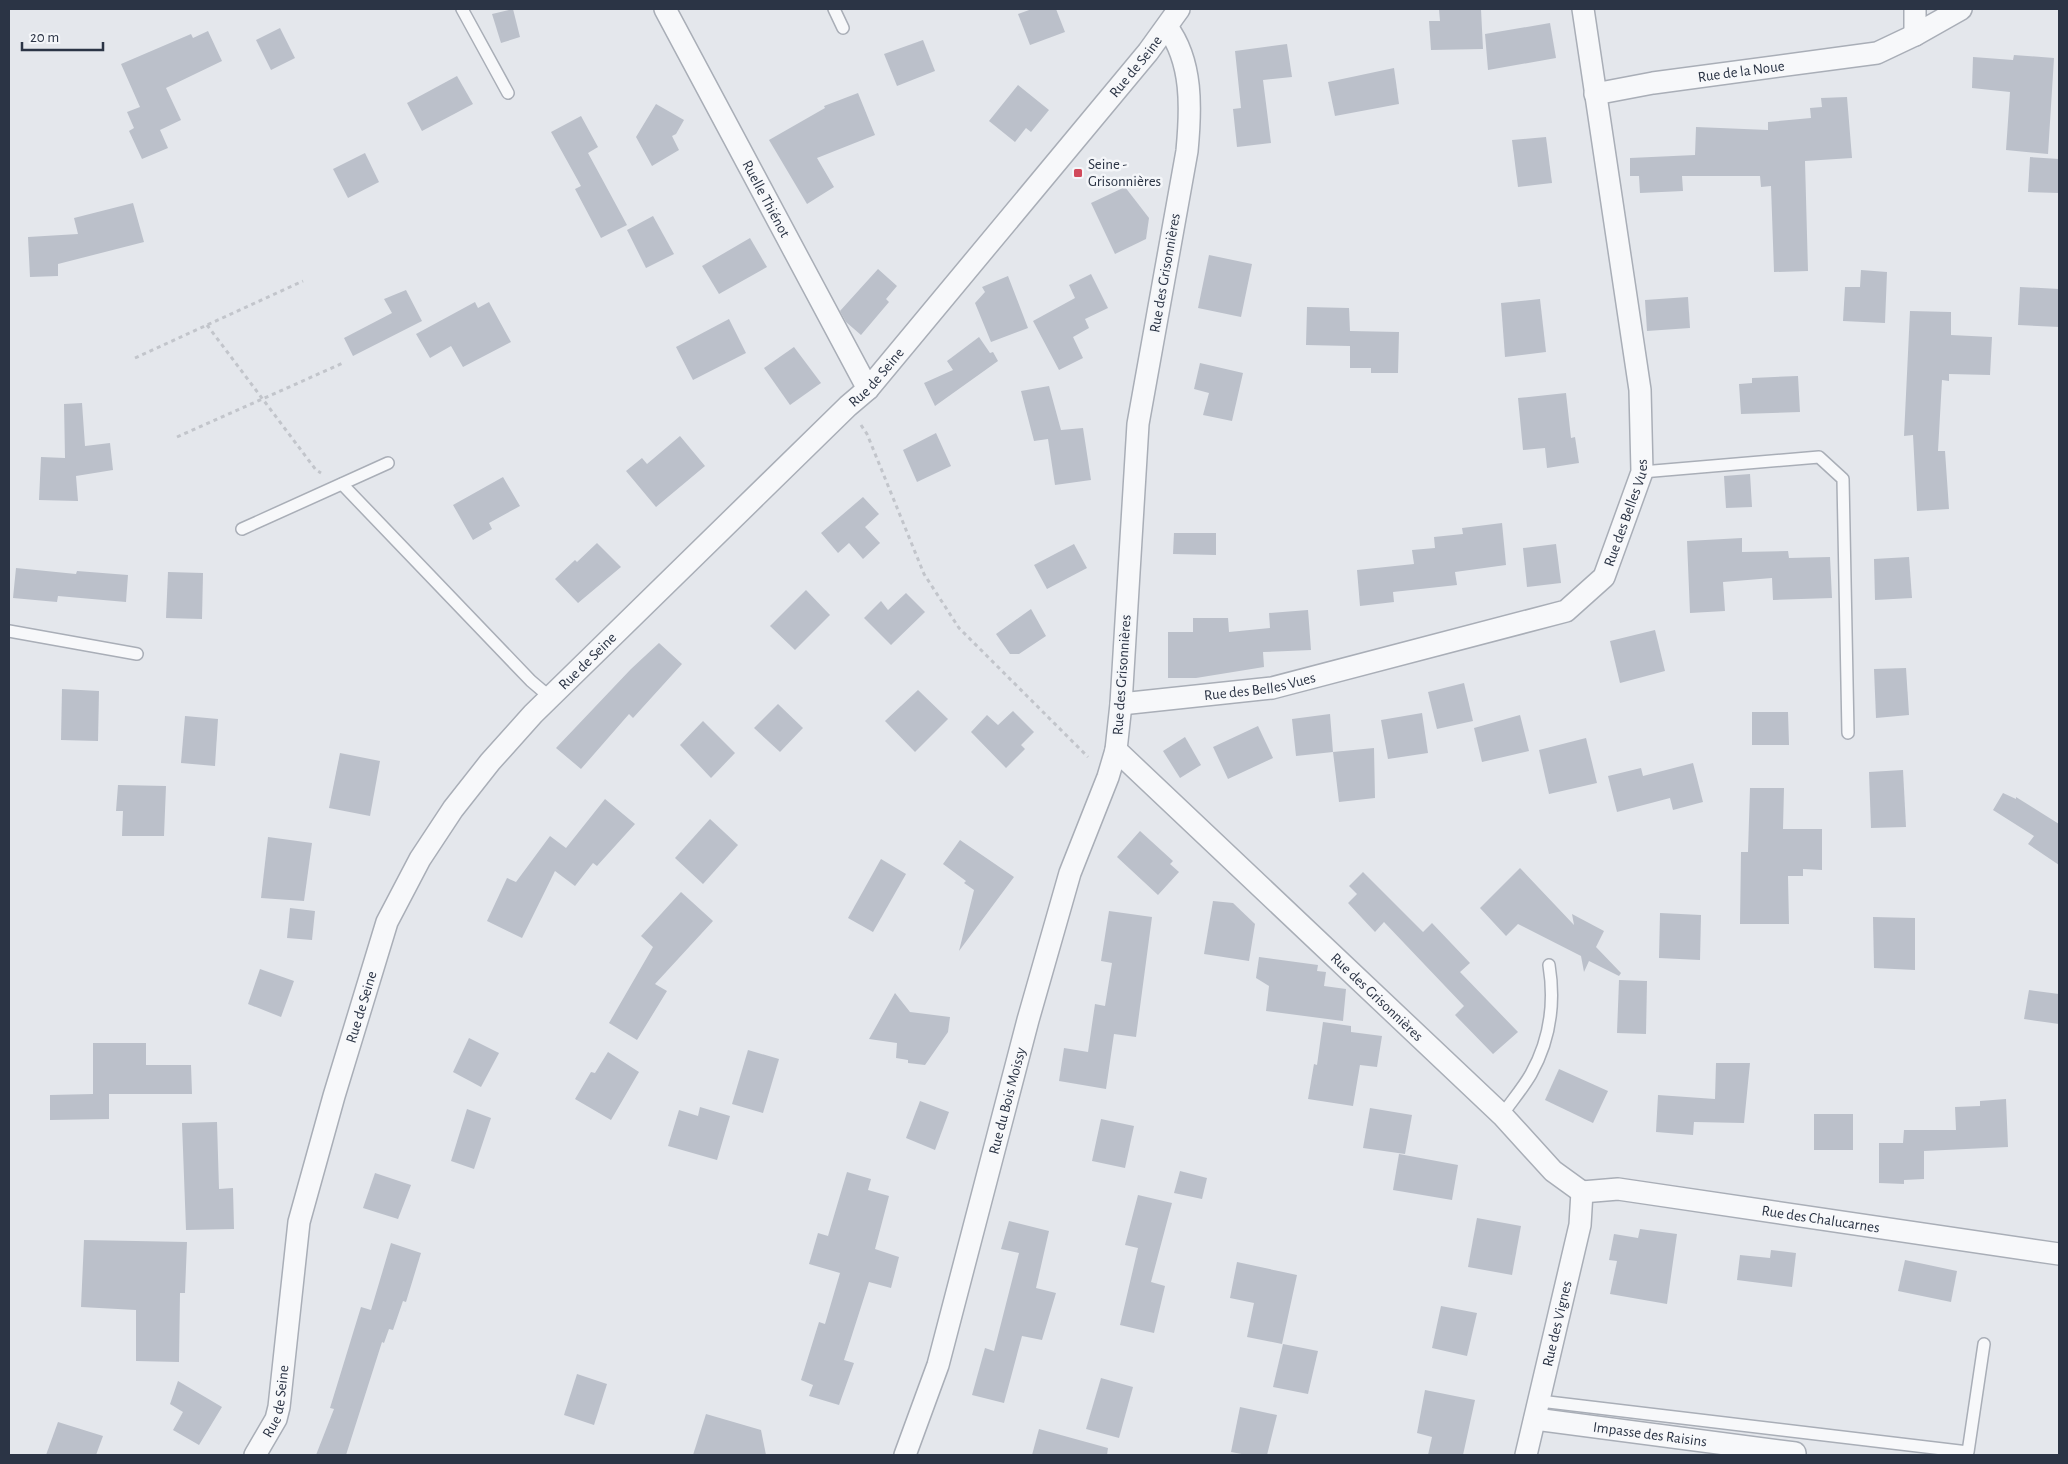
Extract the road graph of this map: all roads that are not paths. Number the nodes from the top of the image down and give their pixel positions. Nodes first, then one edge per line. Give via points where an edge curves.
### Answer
1 (462, 9) edge
2 (665, 9) edge
3 (834, 9) edge
4 (1179, 9) edge
5 (1583, 9) edge
6 (1916, 9) edge
7 (1961, 9) edge
8 (1167, 27) junction
9 (843, 28) dead end
10 (1915, 35) junction
11 (508, 92) dead end
12 (1595, 94) junction
13 (868, 389) junction
14 (388, 462) dead end
15 (1642, 472) junction
16 (342, 484) junction
17 (242, 529) dead end
18 (9, 632) edge
19 (137, 654) dead end
20 (551, 698) junction
21 (1121, 704) junction
22 (1848, 733) dead end
23 (1116, 750) junction
24 (1549, 965) dead end
25 (1502, 1115) junction
26 (1582, 1192) junction
27 (2059, 1254) edge
28 (1984, 1344) dead end
29 (1537, 1410) junction
30 (1795, 1452) dead end
31 (255, 1455) edge
32 (905, 1455) edge
33 (1526, 1455) edge

1 - 11 lane
2 - 13 street, Ruelle Thiénot
3 - 9 lane
4 - 8 street, Rue de Seine
5 - 12 street
6 - 10 street
7 - 10 street, Rue de la Noue
8 - 13 street, Rue de Seine
8 - 21 street, Rue des Grisonnières via 1177,40 1185,66 1190,97 1189,126 1138,424
10 - 12 street, Rue de la Noue via 1877,53 1653,82
12 - 15 street, Rue des Belles Vues via 1640,390
13 - 20 street, Rue de Seine
14 - 16 lane
15 - 21 street, Rue des Belles Vues via 1604,577 1566,611 1272,688
15 - 22 lane via 1820,457 1843,479
16 - 17 lane
16 - 20 lane
18 - 19 lane
20 - 31 street, Rue de Seine via 490,762 453,809 420,859 387,922 300,1222 279,1407 276,1419
21 - 23 street, Rue des Grisonnières
23 - 25 street, Rue des Grisonnières
23 - 32 street, Rue du Bois Moissy via 1070,873 938,1365
24 - 25 lane via 1552,987 1548,1035 1531,1074
25 - 26 street, Rue des Grisonnières via 1552,1171
26 - 27 street, Rue des Chalucarnes via 1618,1189
26 - 29 street, Rue des Vignes via 1580,1225
28 - 29 lane via 1968,1452
29 - 30 street, Impasse des Raisins
29 - 33 street, Rue des Vignes

